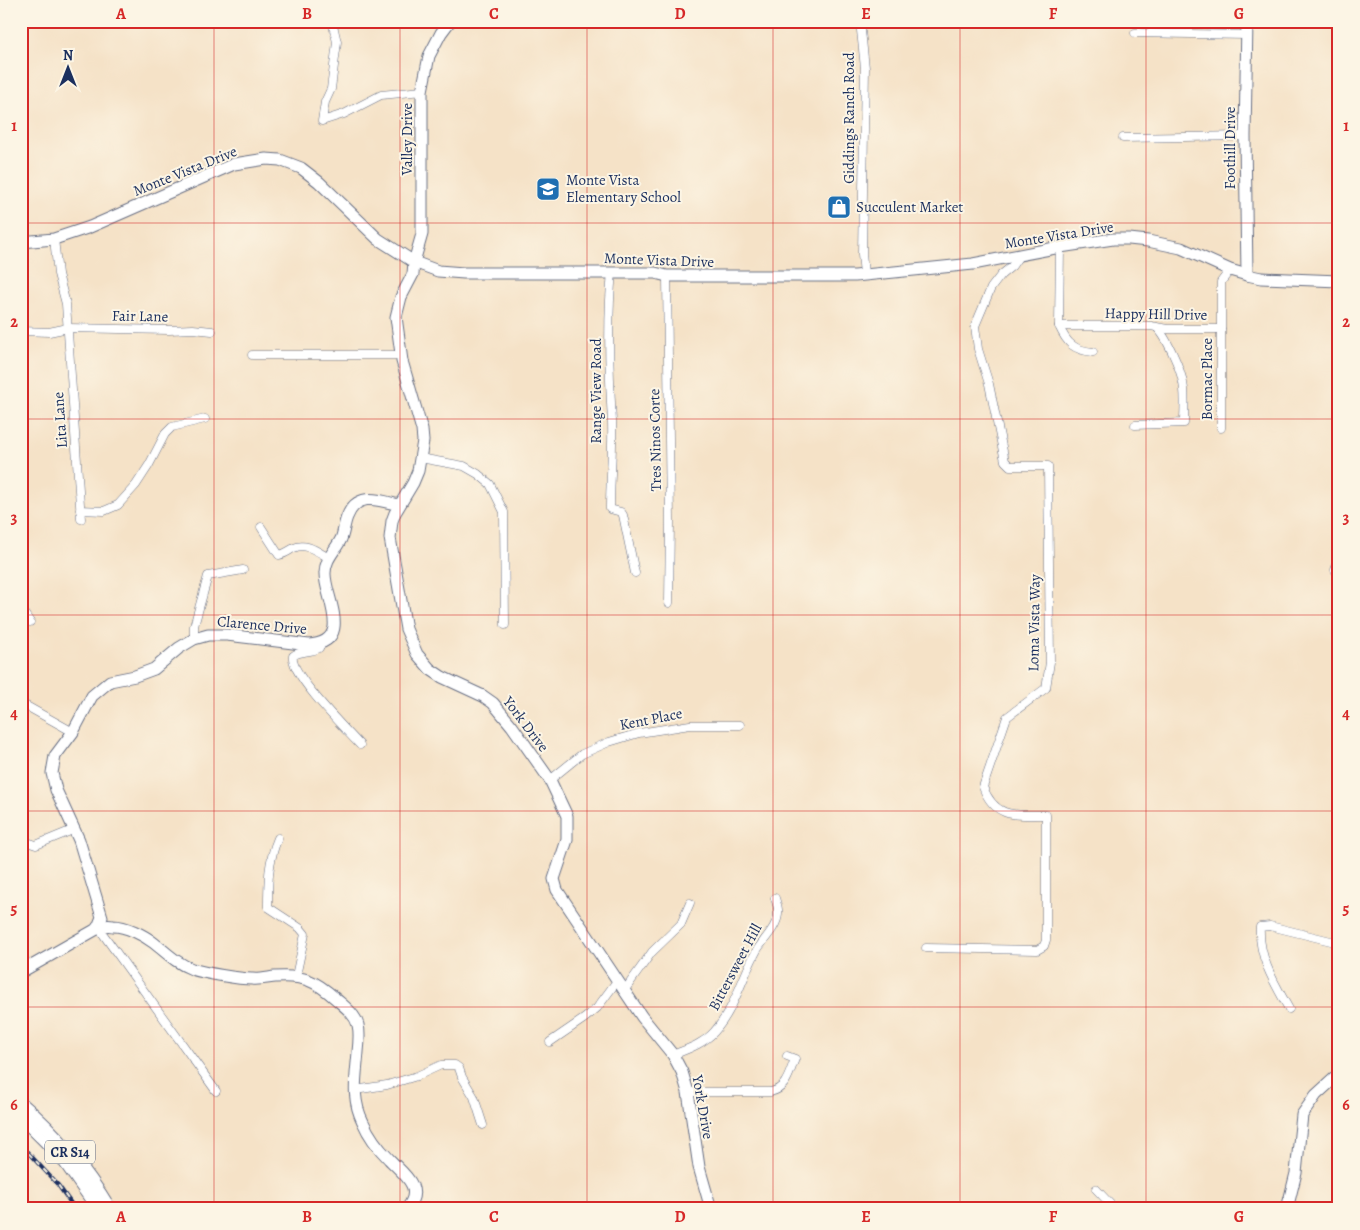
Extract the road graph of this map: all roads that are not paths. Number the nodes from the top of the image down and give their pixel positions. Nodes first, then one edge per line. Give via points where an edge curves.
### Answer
1 (332, 21) edge
2 (450, 21) edge
3 (860, 21) edge
4 (1247, 21) edge
5 (1135, 33) dead end
6 (1247, 35) junction
7 (422, 91) junction
8 (1244, 136) junction
9 (1123, 138) dead end
10 (54, 239) junction
11 (21, 242) edge
12 (1060, 248) junction
13 (1018, 256) junction
14 (414, 262) junction
15 (1230, 270) junction
16 (612, 272) junction
17 (864, 274) junction
18 (1246, 275) junction
19 (667, 276) junction
20 (1339, 281) edge
21 (1059, 326) junction
22 (1151, 326) junction
23 (68, 328) junction
24 (1221, 329) junction
25 (21, 331) edge
26 (212, 331) dead end
27 (1093, 352) dead end
28 (252, 355) dead end
29 (401, 355) junction
30 (205, 419) dead end
31 (1135, 425) dead end
32 (1222, 428) dead end
33 (420, 458) junction
34 (399, 505) junction
35 (80, 510) junction
36 (81, 519) dead end
37 (261, 527) dead end
38 (329, 558) junction
39 (1339, 559) edge
40 (243, 570) dead end
41 (1335, 570) dead end
42 (635, 573) dead end
43 (669, 603) dead end
44 (21, 610) edge
45 (30, 622) dead end
46 (505, 625) dead end
47 (194, 639) junction
48 (322, 641) junction
49 (21, 703) edge
50 (740, 725) dead end
51 (73, 732) junction
52 (360, 745) dead end
53 (550, 780) junction
54 (75, 828) junction
55 (278, 838) dead end
56 (21, 840) edge
57 (775, 898) dead end
58 (690, 903) dead end
59 (98, 927) junction
60 (1339, 943) edge
61 (926, 948) dead end
62 (21, 957) edge
63 (26, 969) edge
64 (296, 976) junction
65 (621, 986) junction
66 (1289, 1009) dead end
67 (550, 1042) dead end
68 (673, 1055) junction
69 (787, 1056) dead end
70 (1339, 1074) edge
71 (355, 1090) junction
72 (216, 1091) dead end
73 (688, 1092) junction
74 (21, 1102) edge
75 (21, 1117) edge
76 (483, 1125) dead end
77 (1096, 1188) dead end
78 (98, 1209) edge
79 (110, 1209) edge
80 (406, 1209) edge
81 (711, 1209) edge
82 (1115, 1209) edge
83 (1287, 1209) edge

1 - 7 street via 337,42 331,89 322,121 381,95
2 - 7 street, Valley Drive via 429,56
3 - 17 street, Giddings Ranch Road via 865,68
4 - 6 street, Foothill Drive
5 - 6 street
6 - 8 street, Foothill Drive
7 - 14 street, Valley Drive via 422,234
8 - 9 street
8 - 18 street, Foothill Drive
10 - 11 street, Monte Vista Drive
10 - 14 street, Monte Vista Drive via 90,227 234,164 266,159 280,160 300,168 378,239
10 - 23 street, Lita Lane
12 - 13 street, Monte Vista Drive
12 - 15 street, Monte Vista Drive via 1112,239 1148,241 1181,248
12 - 21 street
13 - 17 street, Monte Vista Drive via 973,264
13 - 61 street, Loma Vista Way via 991,288 975,326 975,335 1005,461 1010,466 1048,466 1050,662 1046,688 1007,717 983,787 987,800 999,810 1012,815 1046,815 1046,940 1044,946 1037,950
14 - 16 street, Monte Vista Drive via 438,270 464,273
14 - 29 street, York Drive via 413,274 401,297 396,317
15 - 18 street, Monte Vista Drive
15 - 24 street, Happy Hill Drive via 1222,282
16 - 19 street, Monte Vista Drive
16 - 42 street, Range View Road via 610,509 623,515
17 - 19 street, Monte Vista Drive
18 - 20 street, Monte Vista Drive
19 - 43 street, Tres Ninos Corte
21 - 22 street, Happy Hill Drive
21 - 27 street via 1071,344
22 - 24 street, Happy Hill Drive
22 - 31 street via 1161,332 1180,370 1184,385 1184,423
23 - 25 street via 49,332
23 - 26 street, Fair Lane
23 - 35 street, Lita Lane
24 - 32 street, Bormac Place
28 - 29 street
29 - 33 street, York Drive via 422,430
30 - 35 street via 172,427 164,434 149,465 118,506 104,511
33 - 34 street, York Drive via 413,483
33 - 46 street via 464,466 490,484 504,512
34 - 38 street, Clarence Drive via 370,498 355,504
34 - 53 street, York Drive via 392,521 390,538 406,628 417,654 442,677 493,703
35 - 36 street, Lita Lane
37 - 38 street via 279,555 305,546
38 - 48 street, Clarence Drive via 325,573 334,621 333,631
39 - 41 street
40 - 47 street via 208,576 194,626
44 - 45 street
47 - 48 street, Clarence Drive via 228,635 309,645
47 - 51 street, Clarence Drive via 154,669 110,681 92,696
48 - 52 street via 314,651 296,654 293,664 321,702
49 - 51 street
50 - 53 street, Kent Place via 690,726 639,733 582,754
51 - 54 street, Clarence Drive via 55,756 52,773 56,790
53 - 65 street, York Drive via 567,816 567,840 554,879 557,890
54 - 56 street via 36,845
54 - 59 street, Clarence Drive via 102,917
55 - 64 street via 269,869 268,907 305,934
57 - 68 street, Bittersweet Hill via 778,913 774,924 757,951 725,1018 698,1044
58 - 65 street via 681,924
59 - 63 street
59 - 64 street via 114,926 135,932 175,961 193,969 252,979
59 - 72 street
60 - 66 street via 1270,926 1260,927 1265,961
62 - 63 street
64 - 71 street via 307,979 335,997 358,1024
65 - 67 street via 586,1018
65 - 68 street, York Drive
68 - 73 street, York Drive
69 - 73 street via 795,1059 789,1077 777,1091
70 - 83 street via 1316,1095 1302,1115 1296,1173
71 - 76 street via 387,1085 441,1065 455,1065 474,1097
71 - 80 street via 355,1100 365,1127 389,1160 411,1181 413,1197
73 - 81 street, York Drive via 699,1167
74 - 79 main road, CR S14 via 69,1151
75 - 78 main road, CR S14 via 62,1158
77 - 82 street

